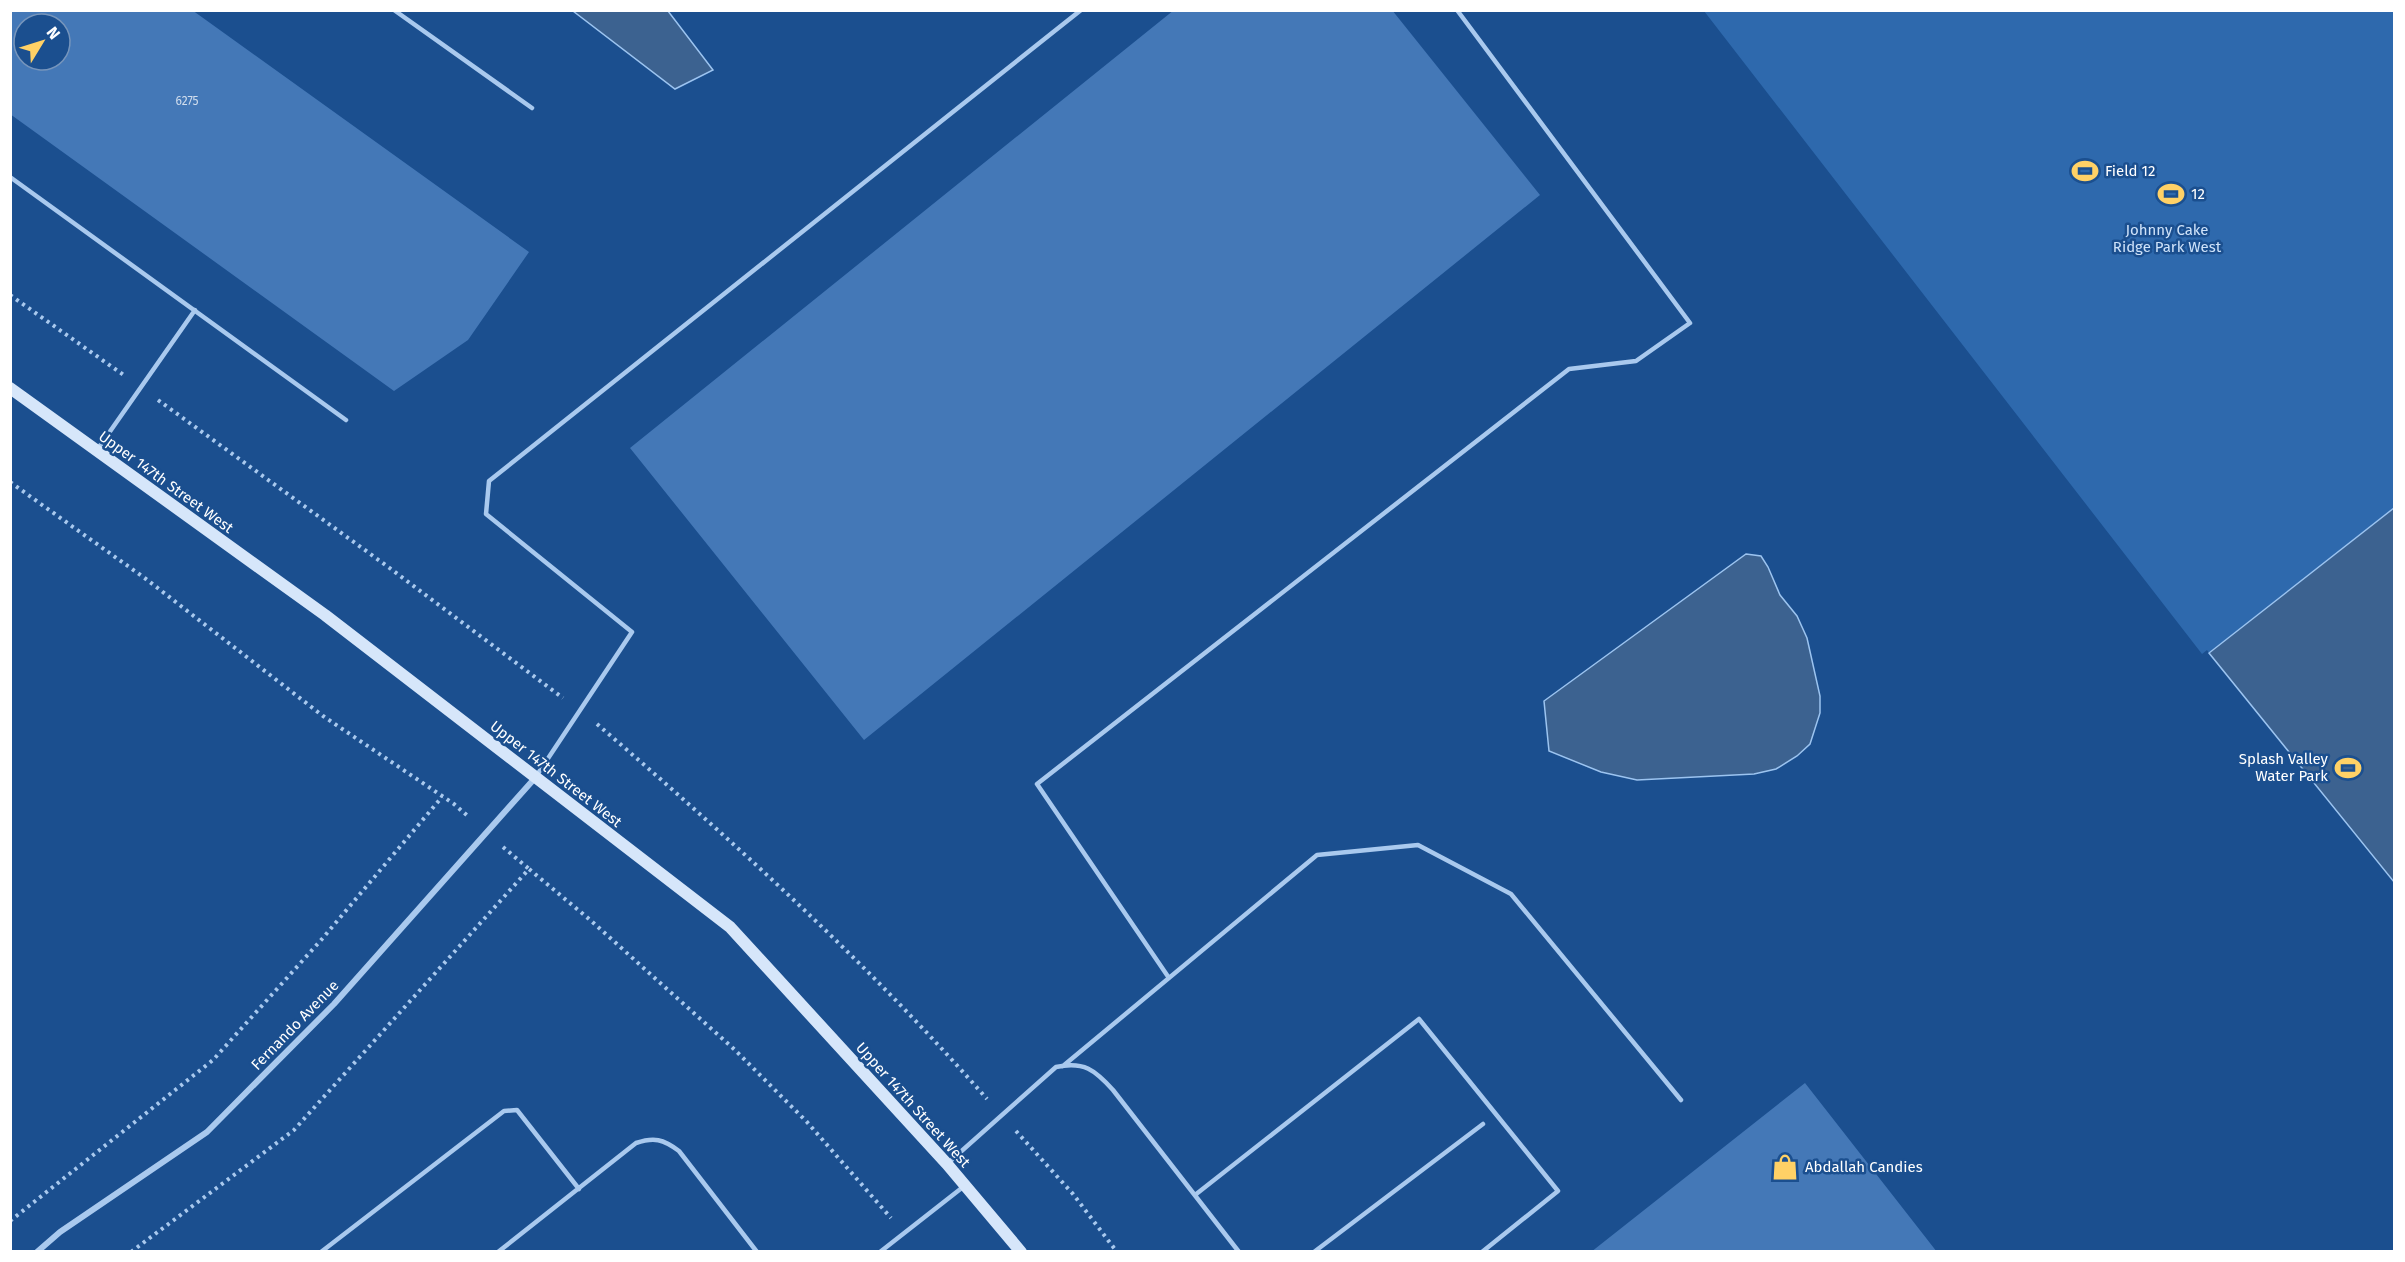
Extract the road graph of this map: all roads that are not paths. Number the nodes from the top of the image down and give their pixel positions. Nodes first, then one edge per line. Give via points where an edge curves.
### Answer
1 (394, 10) edge
2 (1081, 10) edge
3 (1457, 10) edge
4 (532, 108) dead end
5 (10, 177) edge
6 (195, 310) junction
7 (10, 388) edge
8 (346, 420) dead end
9 (97, 450) junction
10 (536, 777) junction
11 (1169, 978) junction
12 (1063, 1066) junction
13 (1681, 1100) dead end
14 (1483, 1124) dead end
15 (946, 1164) junction
16 (965, 1185) junction
17 (579, 1189) junction
18 (1195, 1195) junction
19 (36, 1251) edge
20 (321, 1251) edge
21 (498, 1251) edge
22 (757, 1251) edge
23 (880, 1251) edge
24 (1021, 1251) edge
25 (1239, 1251) edge
26 (1314, 1251) edge
27 (1482, 1251) edge

1 - 4 lane
2 - 10 lane via 489,481 486,514 632,632
3 - 11 lane via 1690,323 1636,361 1569,369 1037,784
5 - 6 lane
6 - 8 lane
6 - 9 lane
7 - 9 street, Upper 147th Street West
9 - 10 street, Upper 147th Street West via 325,615
10 - 15 street, Upper 147th Street West via 730,927
10 - 19 street, Fernando Avenue via 334,1004 207,1132
11 - 12 lane
11 - 13 lane via 1317,855 1418,844 1511,894
12 - 15 lane via 1056,1067
12 - 18 lane via 1072,1064 1096,1072
14 - 26 lane
15 - 16 street, Upper 147th Street West
16 - 23 lane
16 - 24 street, Upper 147th Street West
17 - 20 lane via 517,1110 504,1111
17 - 21 lane
17 - 22 lane via 636,1143 650,1138 664,1140 679,1151
18 - 25 lane
18 - 27 lane via 1419,1020 1558,1191

